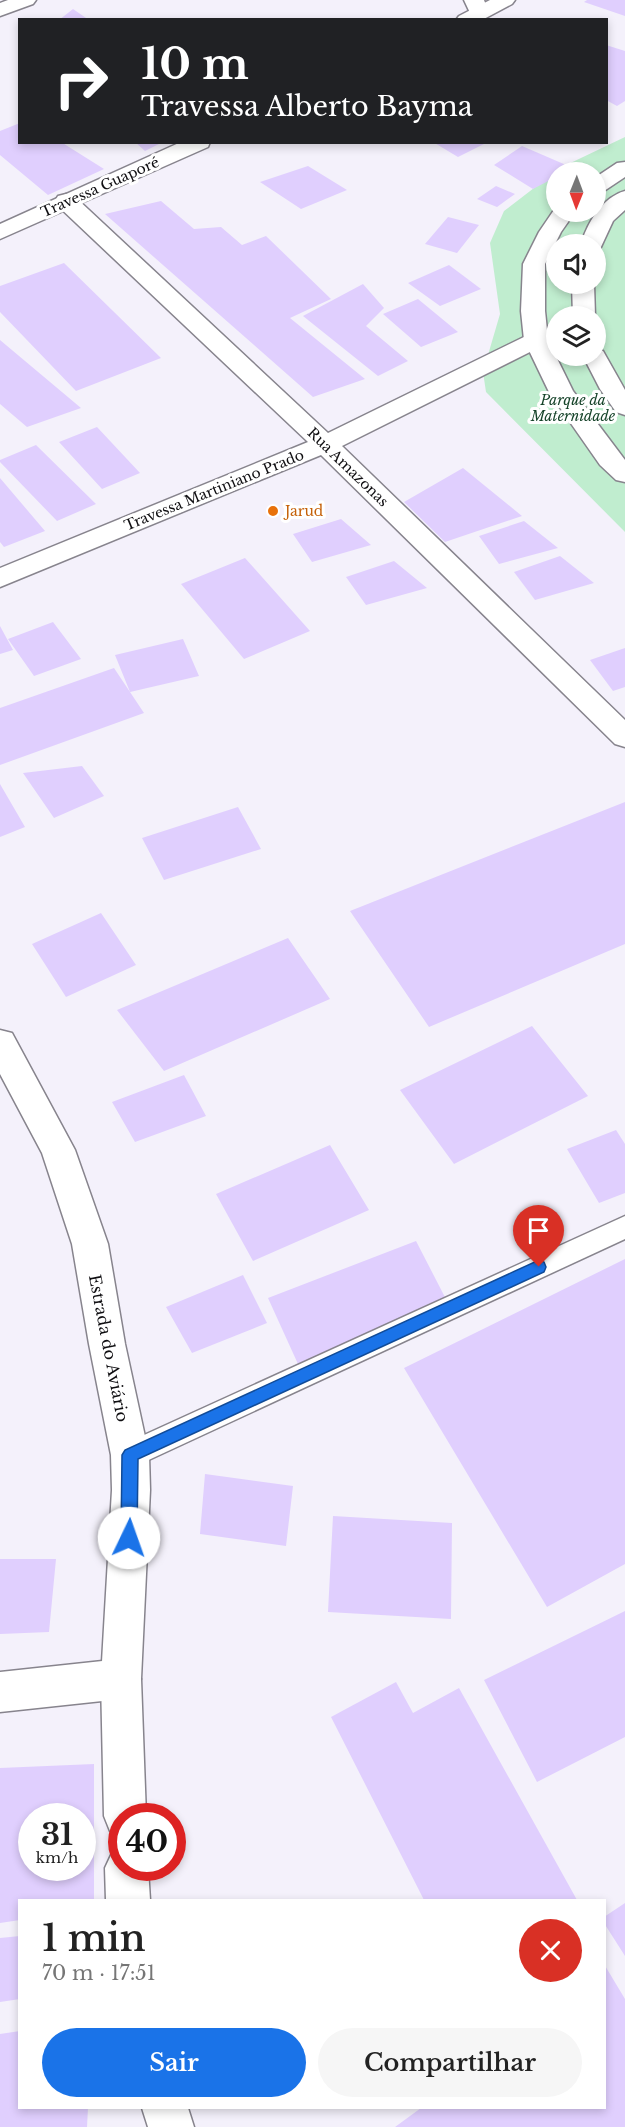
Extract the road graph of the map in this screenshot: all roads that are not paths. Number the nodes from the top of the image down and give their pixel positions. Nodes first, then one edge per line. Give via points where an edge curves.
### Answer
1 (27, 0) edge
2 (505, 0) edge
3 (0, 10) edge
4 (473, 11) edge
5 (195, 144) edge
6 (625, 168) edge
7 (606, 180) edge
8 (625, 198) edge
9 (66, 201) junction
10 (557, 222) edge
11 (0, 232) edge
12 (596, 234) edge
13 (546, 337) edge
14 (554, 366) edge
15 (600, 366) edge
16 (625, 407) edge
17 (325, 444) junction
18 (625, 474) edge
19 (0, 578) edge
20 (625, 737) edge
21 (0, 1043) edge
22 (625, 1227) edge
23 (130, 1455) junction
24 (121, 1679) junction
25 (0, 1692) edge
26 (125, 1803) edge
27 (127, 1881) edge
28 (128, 1899) edge
29 (150, 2109) edge
30 (165, 2109) edge
31 (148, 2127) edge
32 (171, 2127) edge

1 - 3 street
2 - 4 street
5 - 9 street, Travessa Guaporé
6 - 7 street
8 - 12 street via 603,218
9 - 11 street, Travessa Guaporé
9 - 17 street, Rua Amazonas
10 - 13 street via 534,264 533,311
13 - 17 street, Travessa Martiniano Prado
14 - 18 street via 561,392 609,459
15 - 16 street
17 - 19 street, Travessa Martiniano Prado
17 - 20 street, Rua Amazonas
21 - 23 street, Estrada do Aviário via 58,1150 90,1244
22 - 23 lane
23 - 24 street, Estrada do Aviário
24 - 25 street
24 - 26 street, Estrada do Aviário
27 - 28 street
29 - 31 street
30 - 32 street

